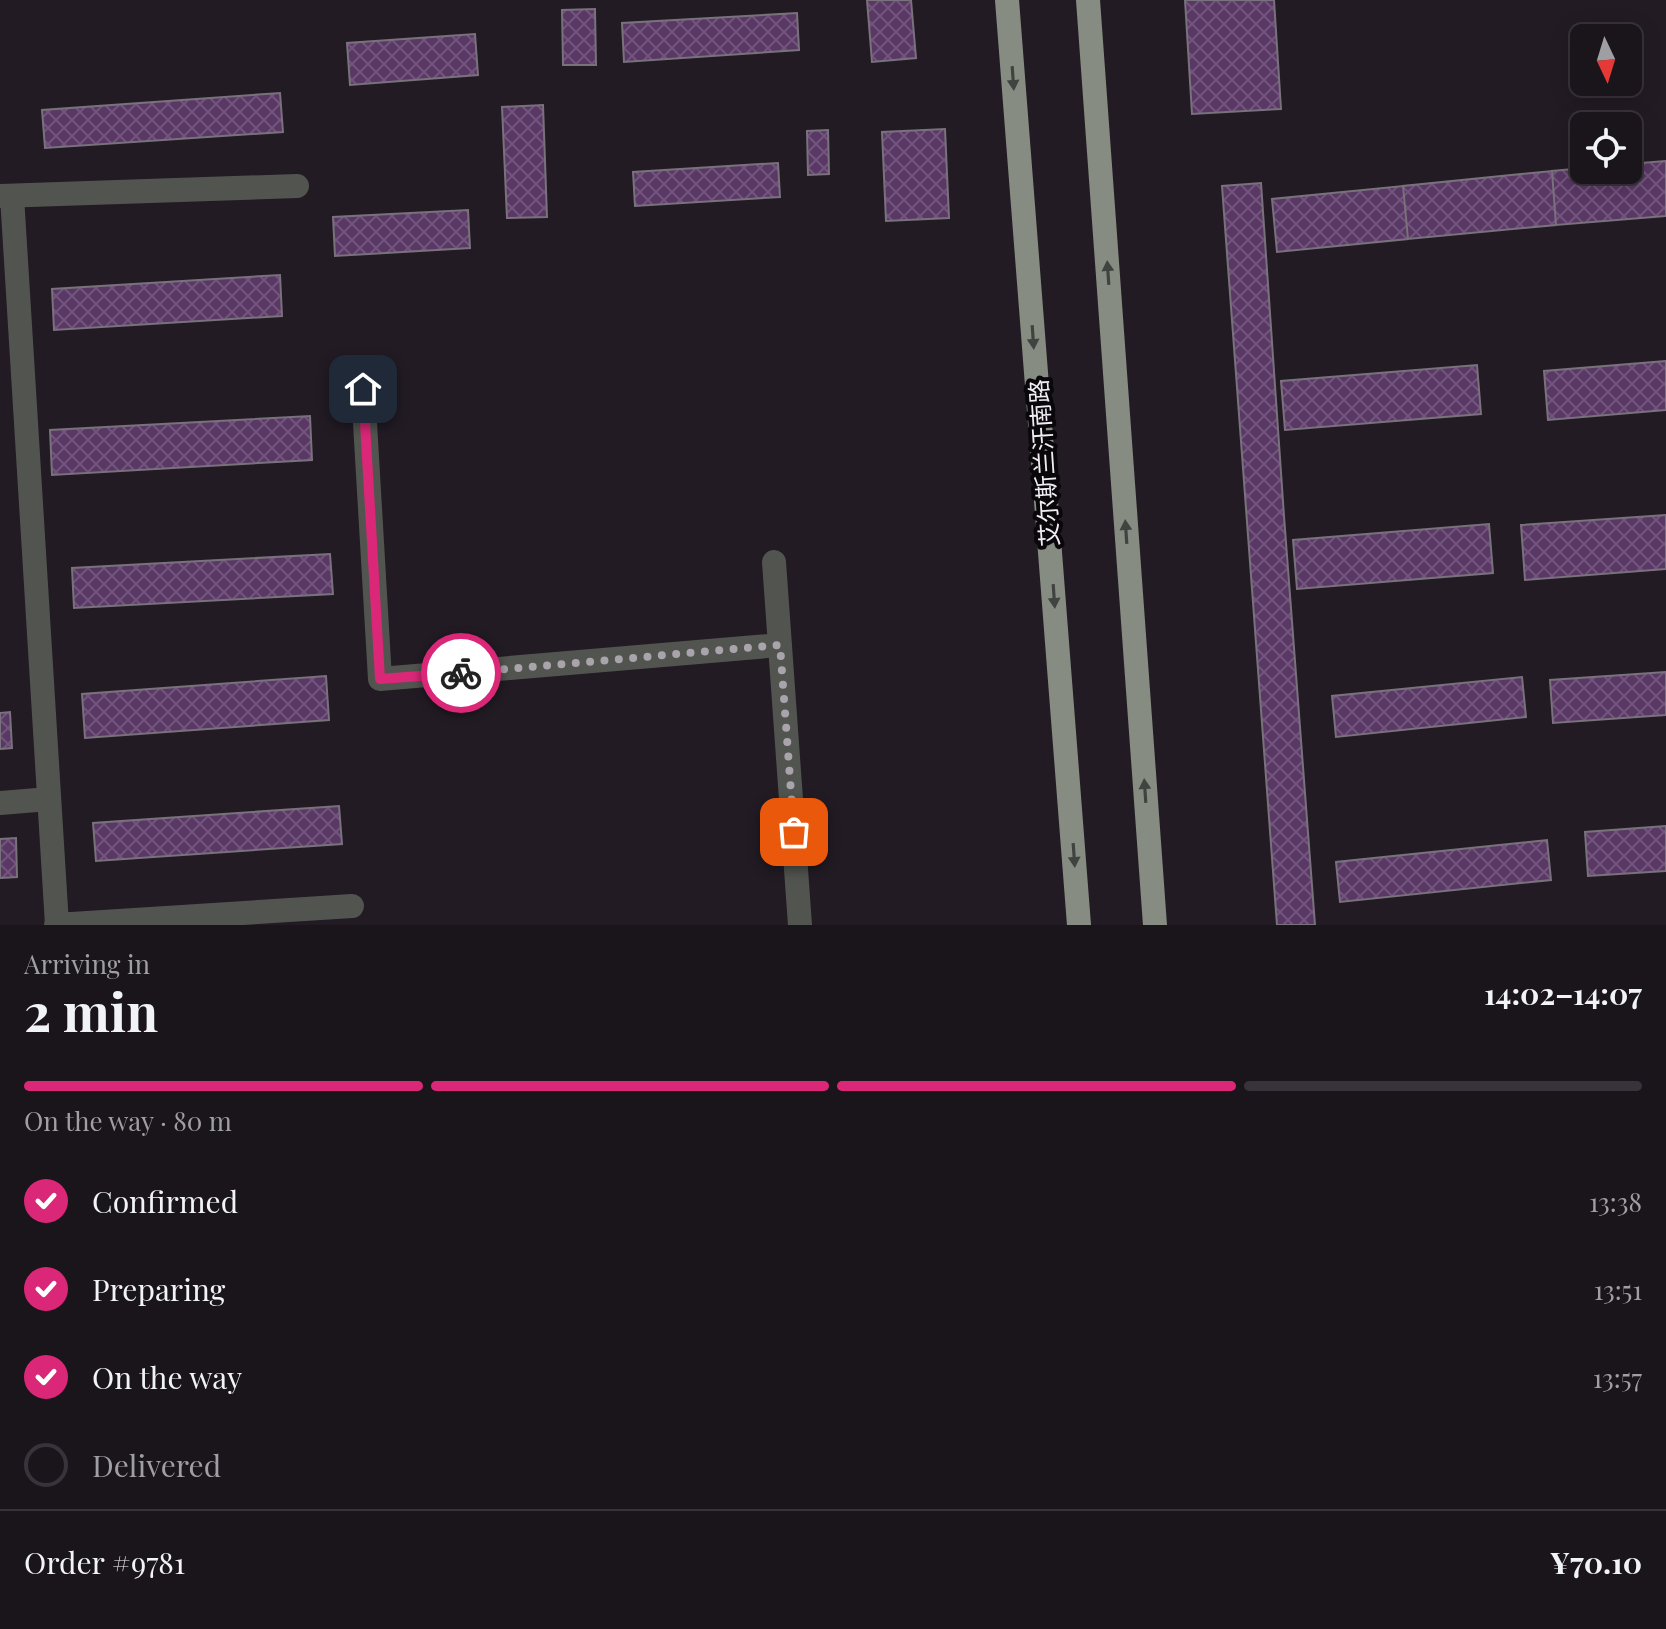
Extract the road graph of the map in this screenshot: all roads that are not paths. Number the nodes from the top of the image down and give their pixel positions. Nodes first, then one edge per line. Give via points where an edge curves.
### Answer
1 (1007, 0) edge
2 (1088, 0) edge
3 (297, 186) dead end
4 (6, 196) edge
5 (363, 389) dead end
6 (774, 562) dead end
7 (780, 645) junction
8 (49, 799) junction
9 (0, 803) edge
10 (352, 906) dead end
11 (56, 925) edge
12 (800, 925) edge
13 (1079, 925) edge
14 (1155, 925) edge

1 -> 13 main road, 艾尔斯兰汗南路
14 -> 2 main road
3 - 4 lane
4 - 8 lane
5 - 7 lane via 380,679
6 - 7 lane
7 - 12 lane
8 - 9 lane
8 - 11 lane
10 - 11 lane

